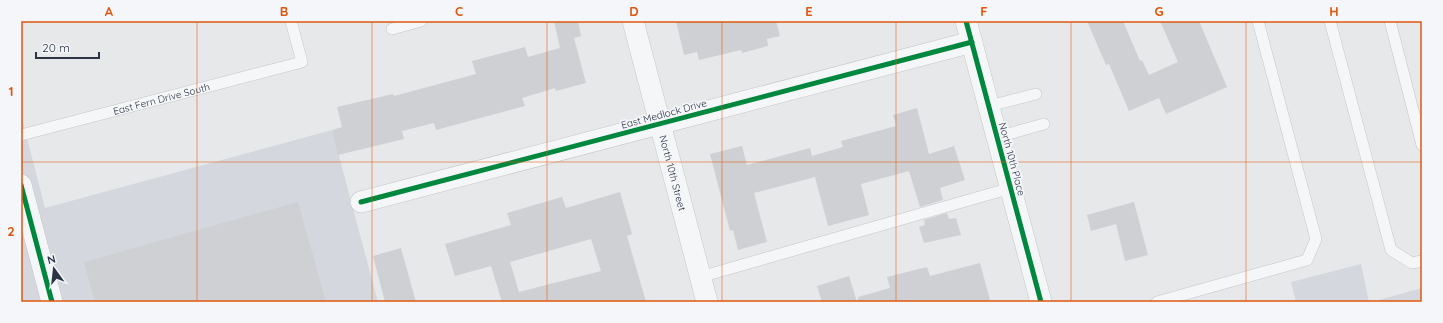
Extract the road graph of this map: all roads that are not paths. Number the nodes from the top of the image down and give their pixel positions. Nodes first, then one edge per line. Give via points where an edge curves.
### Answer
1 (291, 21) edge
2 (421, 21) edge
3 (633, 21) edge
4 (966, 21) edge
5 (1258, 21) edge
6 (1330, 21) edge
7 (1390, 21) edge
8 (392, 29) dead end
9 (972, 42) junction
10 (1036, 94) dead end
11 (989, 106) junction
12 (660, 124) junction
13 (1044, 124) dead end
14 (21, 135) edge
15 (997, 137) junction
16 (1422, 145) edge
17 (21, 185) edge
18 (1011, 188) junction
19 (361, 202) dead end
20 (1422, 261) edge
21 (700, 277) junction
22 (52, 302) edge
23 (707, 302) edge
24 (1041, 302) edge
25 (1157, 302) edge

1 - 14 lane, East Fern Drive South via 302,62
2 - 8 lane
3 - 12 street, North 10th Street
4 - 9 street, North 10th Place
5 - 25 lane via 1316,239 1307,260
6 - 20 lane via 1391,250 1412,263
7 - 16 lane
9 - 11 street, North 10th Place
9 - 12 street, East Medlock Drive
10 - 11 lane
11 - 15 street, North 10th Place
12 - 19 street, East Medlock Drive
12 - 21 street, North 10th Street
13 - 15 lane
15 - 18 street, North 10th Place
17 - 22 street
18 - 21 lane
18 - 24 street, North 10th Place
21 - 23 street, North 10th Street

